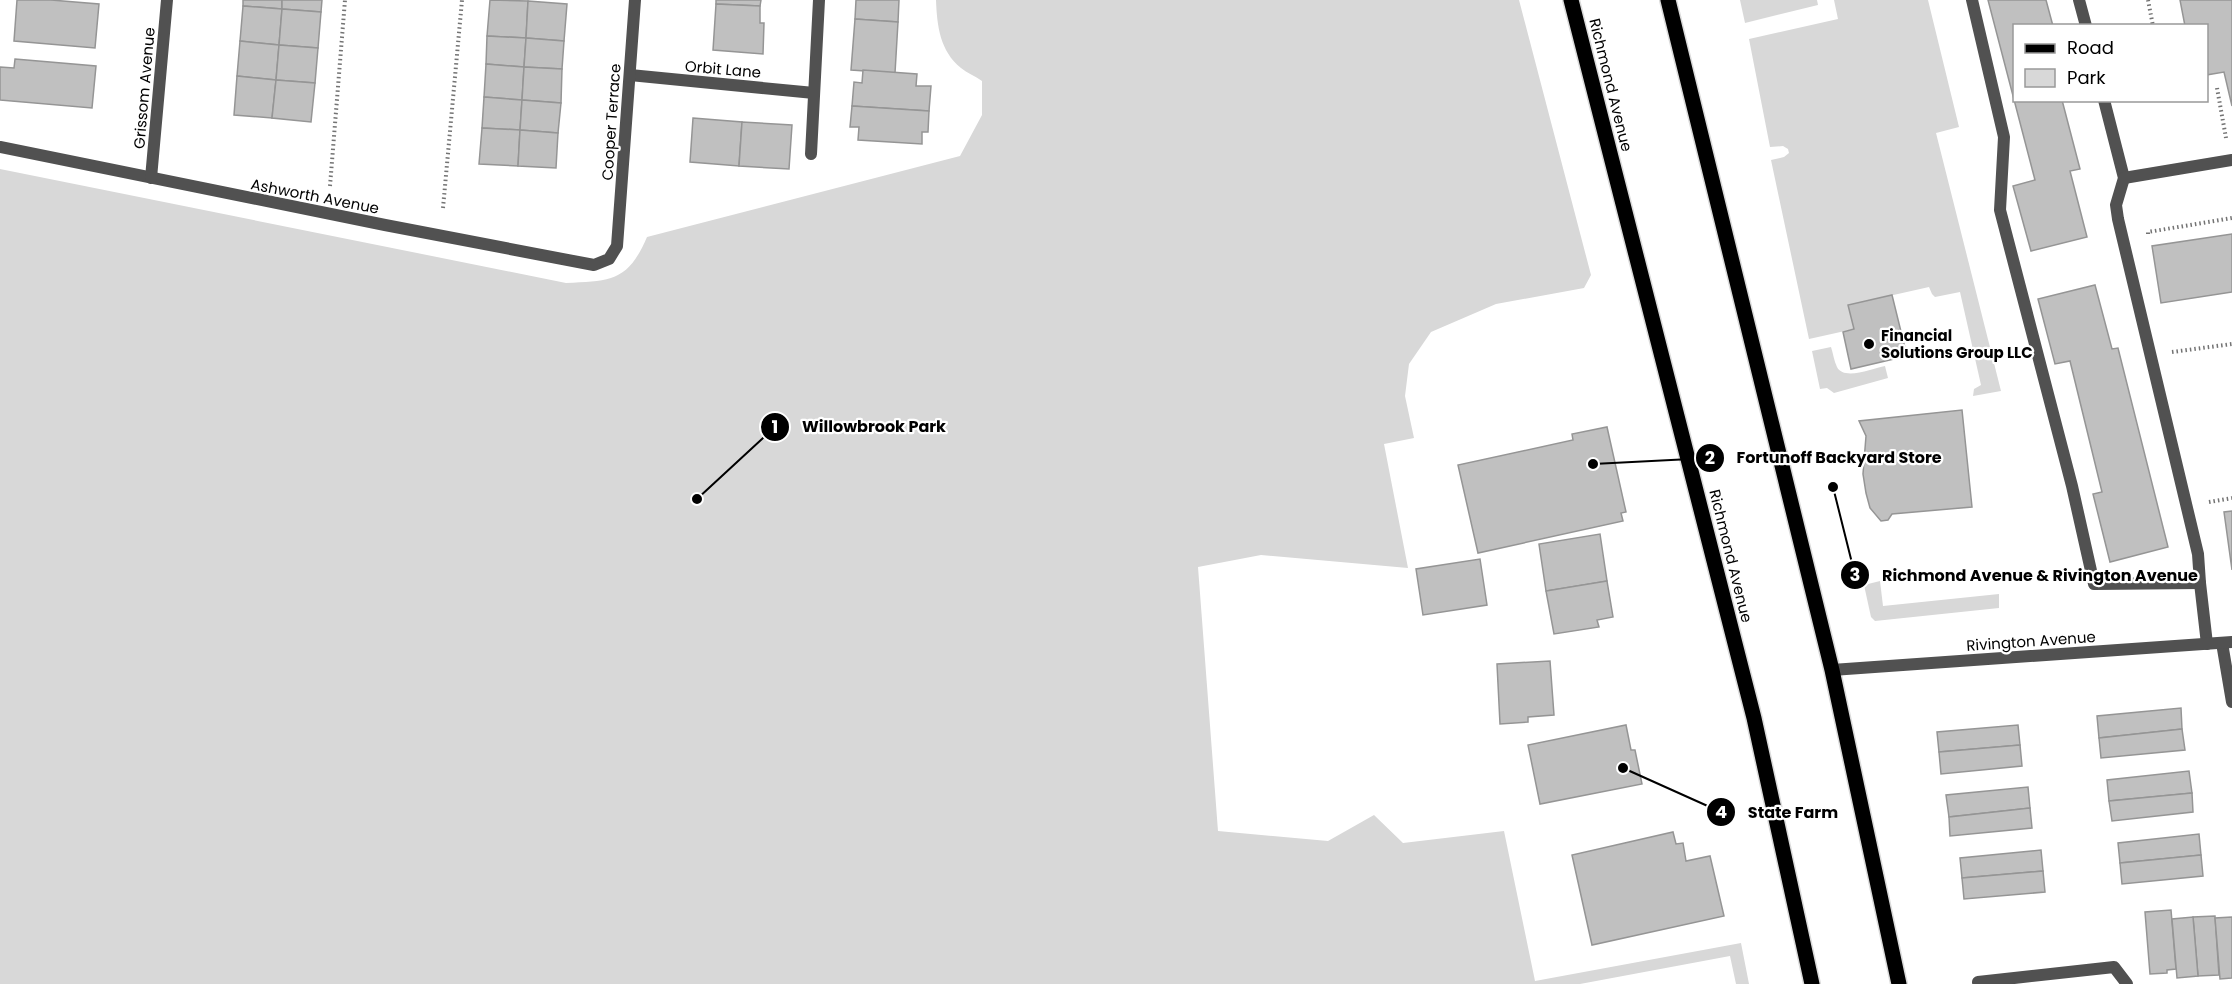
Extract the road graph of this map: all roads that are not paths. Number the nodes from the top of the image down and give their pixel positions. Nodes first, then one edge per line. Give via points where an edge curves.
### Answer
1 (167, 0) edge
2 (635, 0) edge
3 (819, 0) edge
4 (1570, 0) edge
5 (1668, 0) edge
6 (1972, 0) edge
7 (2079, 0) edge
8 (2085, 24) edge
9 (630, 75) junction
10 (814, 93) junction
11 (2105, 102) edge
12 (0, 147) edge
13 (811, 154) dead end
14 (2231, 160) edge
15 (151, 178) junction
16 (2124, 178) junction
17 (617, 246) joint
18 (2200, 583) junction
19 (2227, 643) edge
20 (2207, 644) junction
21 (1832, 670) junction
22 (2232, 702) edge
23 (1978, 982) dead end
24 (1812, 984) edge
25 (1899, 984) edge
26 (2127, 984) edge

1 - 15 street, Grissom Avenue
2 - 9 street, Cooper Terrace
3 - 10 street
4 - 24 main road, Richmond Avenue via 1754,718
5 - 21 main road
6 - 18 street via 2004,137 2000,210 2094,584
7 - 8 street
9 - 10 street, Orbit Lane
9 - 17 street, Cooper Terrace
10 - 13 street
11 - 16 street
12 - 15 street, Ashworth Avenue
14 - 16 street
15 - 17 street, Ashworth Avenue via 594,265 609,259
16 - 18 street via 2116,205 2118,219 2199,554
18 - 20 street
19 - 20 street, Rivington Avenue
19 - 22 street
20 - 21 street, Rivington Avenue
21 - 25 main road
23 - 26 street via 2114,967

